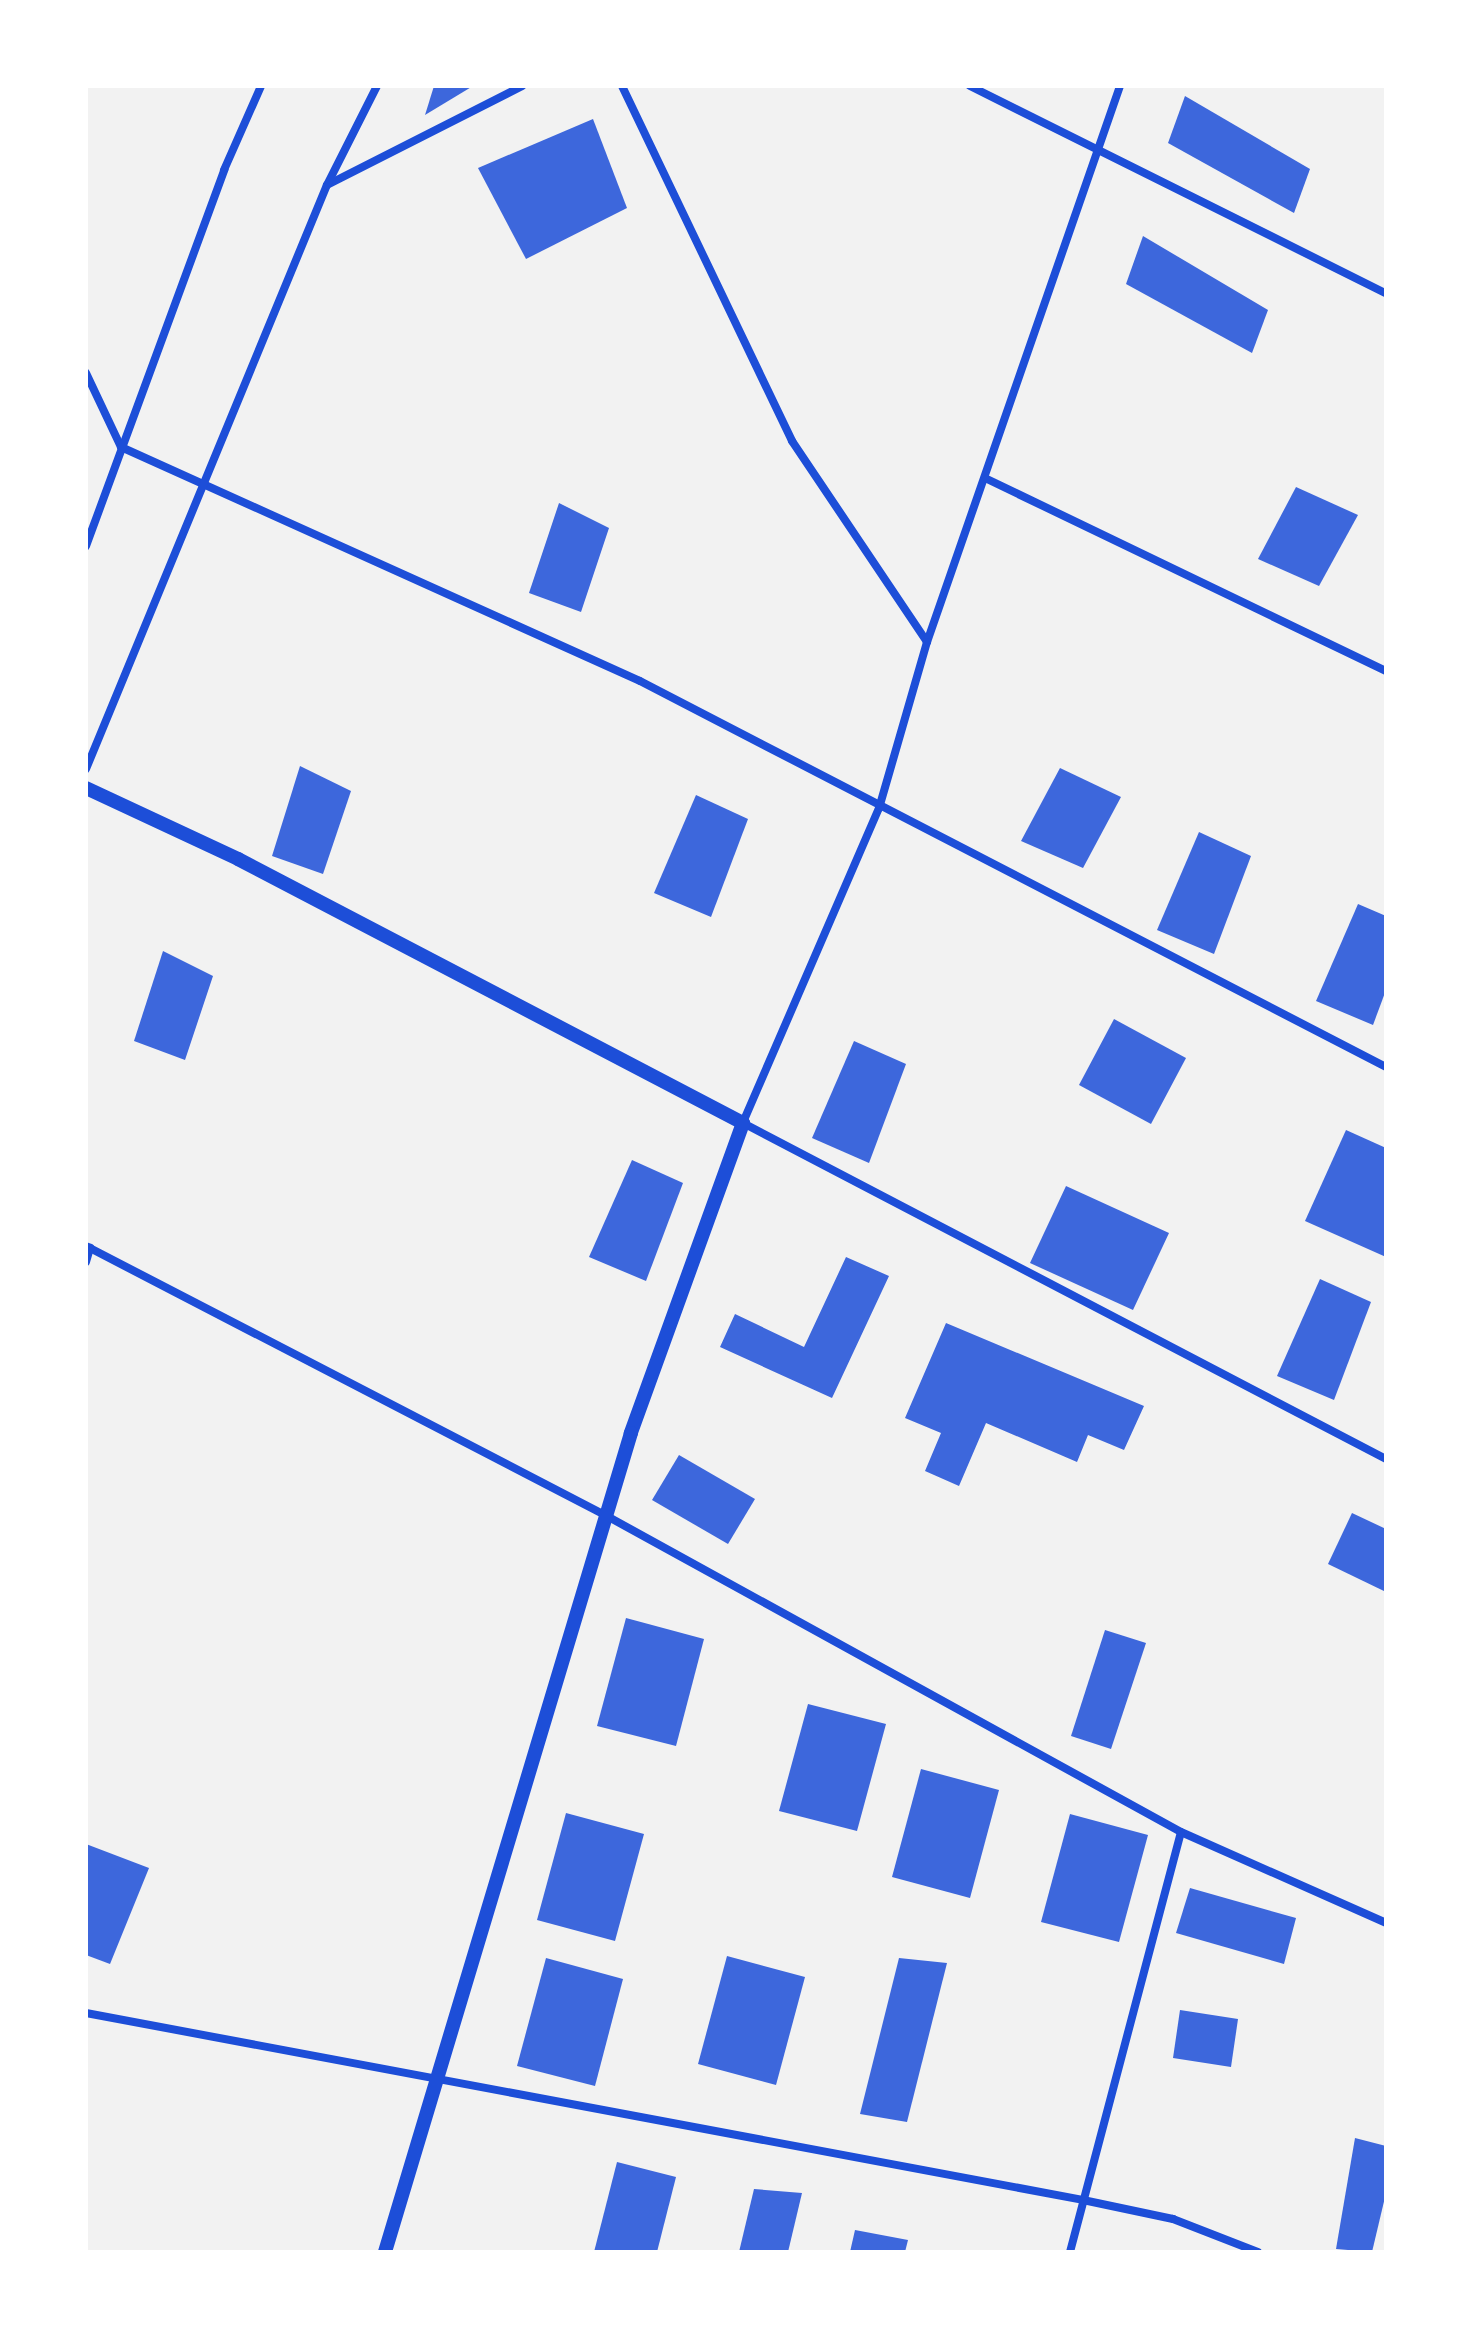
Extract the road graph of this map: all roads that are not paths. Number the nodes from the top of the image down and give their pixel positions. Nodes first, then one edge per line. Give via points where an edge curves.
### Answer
1 (261, 86) edge
2 (377, 86) edge
3 (522, 86) edge
4 (622, 86) edge
5 (970, 86) edge
6 (1120, 86) edge
7 (1099, 150) junction
8 (327, 185) junction
9 (1386, 293) edge
10 (86, 373) edge
11 (121, 447) junction
12 (987, 479) junction
13 (205, 482) junction
14 (86, 546) edge
15 (927, 642) junction
16 (1386, 671) edge
17 (86, 769) edge
18 (86, 788) edge
19 (879, 808) junction
20 (1386, 1067) edge
21 (743, 1123) junction
22 (88, 1247) edge
23 (86, 1262) edge
24 (1386, 1459) edge
25 (605, 1515) junction
26 (1181, 1832) junction
27 (1386, 1923) edge
28 (86, 2013) edge
29 (437, 2079) junction
30 (1083, 2200) junction
31 (385, 2252) edge
32 (1070, 2252) edge
33 (1258, 2252) edge

1 - 11 street
2 - 8 street
3 - 8 street
4 - 15 street via 792,441
5 - 7 street
6 - 7 street
7 - 9 street
7 - 12 street
8 - 13 street
10 - 11 street
11 - 13 street
11 - 14 street
12 - 15 street
12 - 16 street
13 - 17 street
13 - 19 street via 640,681
15 - 19 street
18 - 21 street via 238,859
19 - 20 street
19 - 21 street
21 - 24 street
21 - 25 street
22 - 23 street
22 - 25 street
25 - 26 street
25 - 29 street
26 - 27 street
26 - 30 street
28 - 29 street
29 - 30 street
29 - 31 street
30 - 32 street
30 - 33 street via 1173,2219

